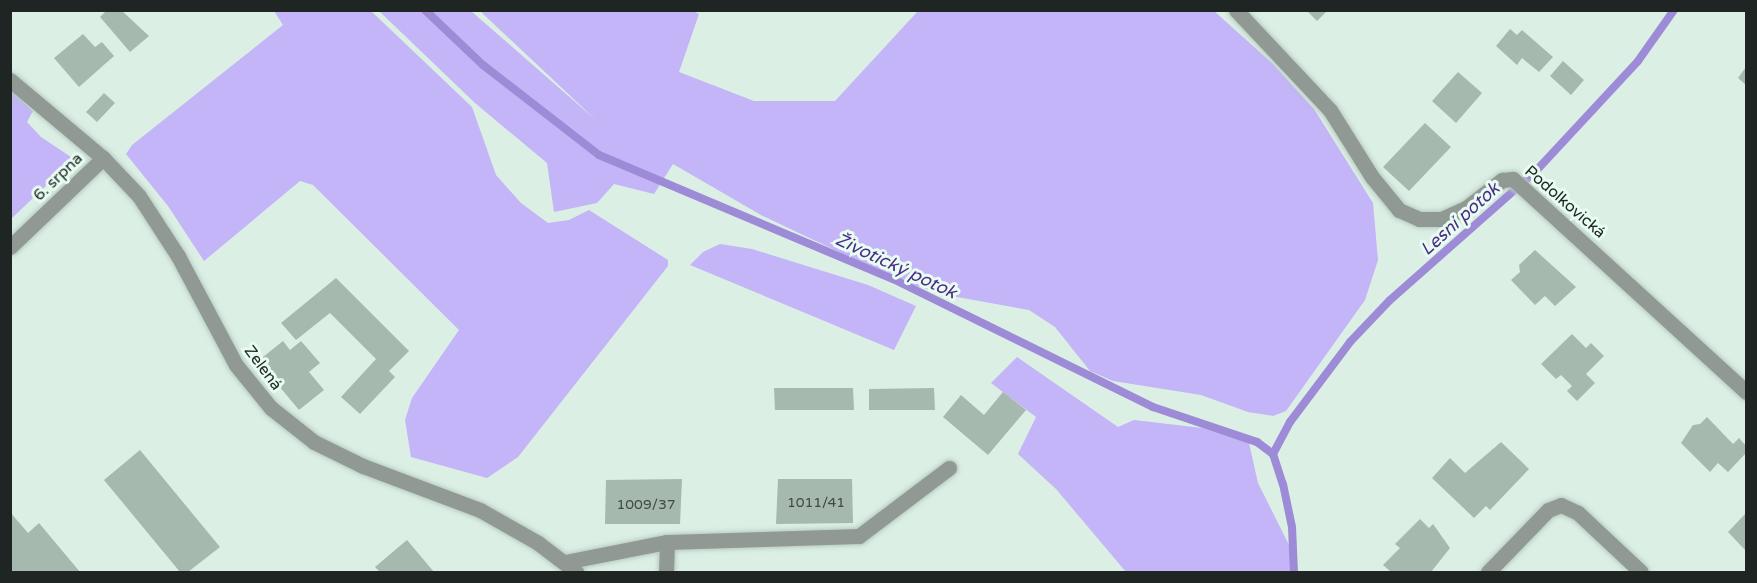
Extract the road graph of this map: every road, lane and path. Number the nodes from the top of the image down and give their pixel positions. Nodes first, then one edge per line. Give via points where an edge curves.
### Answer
1 (1236, 10) edge
2 (10, 80) edge
3 (103, 158) junction
4 (10, 246) edge
5 (1746, 392) edge
6 (949, 468) dead end
7 (667, 542) junction
8 (570, 567) edge
9 (666, 573) edge
10 (1488, 573) edge
11 (1641, 573) edge

1 - 5 street, Podolkovická via 1330,110 1372,177 1399,210 1419,219 1441,219 1466,208 1502,180 1514,179
2 - 3 street, Zelená
3 - 4 street, 6. srpna
3 - 8 street, Zelená via 139,196 178,256 236,365 271,408 314,441 363,466 480,510
6 - 7 street via 860,536
7 - 8 street
7 - 9 street
10 - 11 street via 1548,510 1560,506 1578,513

